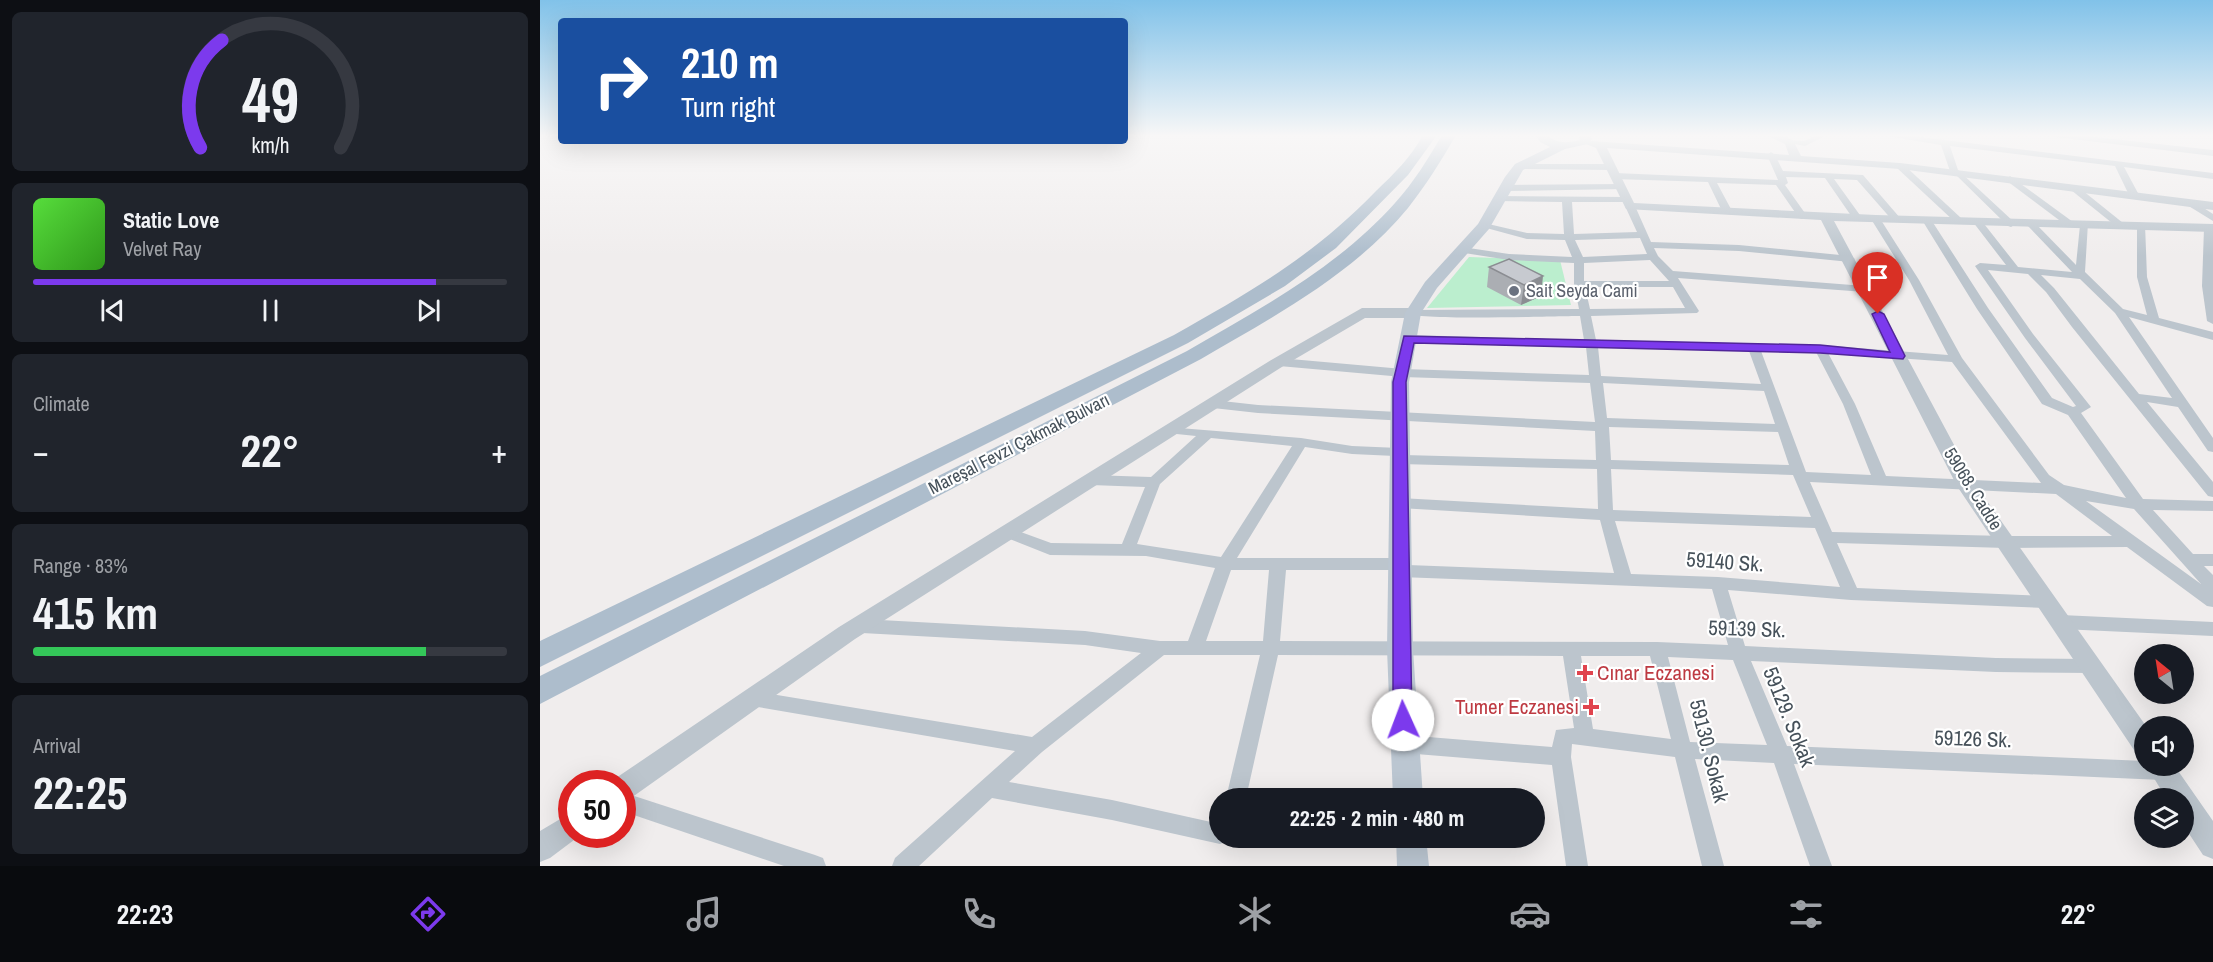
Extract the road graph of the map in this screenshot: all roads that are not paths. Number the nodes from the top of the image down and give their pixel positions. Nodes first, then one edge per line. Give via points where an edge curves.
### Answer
1 (1400, 175) edge
2 (1425, 175) edge
3 (1515, 175) edge
4 (1603, 175) edge
5 (1910, 175) edge
6 (1959, 175) edge
7 (1982, 175) edge
8 (2124, 175) edge
9 (1828, 176) junction
10 (1615, 177) junction
11 (1779, 178) junction
12 (2010, 179) junction
13 (1711, 180) junction
14 (2074, 188) junction
15 (1502, 193) junction
16 (2134, 195) junction
17 (1567, 200) junction
18 (1628, 203) junction
19 (2190, 203) junction
20 (2213, 206) edge
21 (1727, 211) junction
22 (1802, 216) junction
23 (1826, 217) junction
24 (1857, 218) junction
25 (1876, 219) junction
26 (1896, 219) junction
27 (1927, 220) junction
28 (1958, 220) junction
29 (1978, 222) junction
30 (2011, 224) junction
31 (2070, 224) junction
32 (2212, 224) edge
33 (2032, 225) junction
34 (2085, 225) junction
35 (2120, 225) junction
36 (1484, 226) junction
37 (2142, 226) junction
38 (1642, 235) junction
39 (1569, 236) junction
40 (1648, 245) junction
41 (2211, 247) edge
42 (1462, 250) junction
43 (1653, 257) junction
44 (1850, 259) junction
45 (1579, 261) junction
46 (2014, 269) junction
47 (2030, 270) junction
48 (2081, 275) junction
49 (1673, 279) junction
50 (1579, 284) junction
51 (1865, 289) junction
52 (1584, 311) junction
53 (2119, 311) junction
54 (1413, 313) junction
55 (2154, 320) junction
56 (2213, 321) edge
57 (2213, 336) edge
58 (1409, 339) junction
59 (1591, 343) junction
60 (1754, 347) junction
61 (1820, 349) junction
62 (1898, 356) junction
63 (1956, 359) junction
64 (1279, 362) junction
65 (1403, 373) junction
66 (1595, 379) junction
67 (1770, 388) junction
68 (2134, 397) junction
69 (2181, 403) junction
70 (1213, 404) junction
71 (2073, 412) junction
72 (1400, 416) junction
73 (1601, 424) junction
74 (1784, 428) junction
75 (1172, 430) junction
76 (1208, 433) junction
77 (1301, 442) junction
78 (2213, 448) edge
79 (1400, 455) junction
80 (1603, 465) junction
81 (1800, 473) junction
82 (1091, 480) junction
83 (1880, 480) junction
84 (1154, 482) junction
85 (1967, 486) junction
86 (2060, 489) junction
87 (2213, 492) edge
88 (1400, 503) junction
89 (2140, 506) junction
90 (2213, 507) edge
91 (1606, 515) junction
92 (1822, 530) junction
93 (1007, 532) junction
94 (2132, 541) junction
95 (2006, 542) junction
96 (1127, 550) junction
97 (2190, 560) junction
98 (2213, 560) edge
99 (1225, 564) junction
100 (1278, 564) junction
101 (1401, 568) junction
102 (1624, 579) junction
103 (1718, 583) junction
104 (2213, 586) edge
105 (1851, 594) junction
106 (2213, 601) edge
107 (2047, 602) junction
108 (2061, 622) junction
109 (862, 626) junction
110 (2213, 629) edge
111 (567, 641) junction
112 (1271, 647) junction
113 (1160, 648) junction
114 (540, 649) edge
115 (1194, 649) junction
116 (1400, 649) junction
117 (1571, 649) junction
118 (1657, 649) junction
119 (1738, 651) junction
120 (540, 655) edge
121 (2092, 666) junction
122 (540, 691) edge
123 (753, 699) junction
124 (2134, 729) edge
125 (1585, 736) junction
126 (1404, 744) junction
127 (1035, 746) junction
128 (1685, 750) junction
129 (1781, 755) junction
130 (1561, 757) junction
131 (2134, 767) edge
132 (636, 779) edge
133 (1238, 788) edge
134 (1407, 788) edge
135 (987, 789) junction
136 (636, 806) edge
137 (2194, 817) edge
138 (1209, 832) edge
139 (558, 835) edge
140 (2213, 845) edge
141 (540, 848) edge
142 (1412, 848) edge
143 (815, 866) edge
144 (903, 866) edge
145 (1413, 866) edge
146 (1577, 866) edge
147 (1713, 866) edge
148 (1821, 866) edge

1 - 111 main road, Mareşal Fevzi Çakmak Bulvarı via 1310,261 1181,339
2 - 122 main road, Mareşal Fevzi Çakmak Bulvarı via 1394,215 1349,257 1276,307 1194,355
3 - 15 main road
4 - 10 street
5 - 28 street
6 - 30 street
7 - 12 street
8 - 16 street
9 - 11 street
9 - 24 street
9 - 26 street via 1860,177
10 - 13 street
10 - 15 street
10 - 18 street
11 - 13 street
11 - 22 street
12 - 14 street
12 - 31 street
13 - 21 street
14 - 16 street
14 - 35 street
15 - 17 street
15 - 36 main road
16 - 19 street
17 - 18 street
17 - 39 street
18 - 21 street
18 - 38 street
19 - 20 street
19 - 32 street
21 - 22 street
22 - 23 street
23 - 24 street
23 - 44 street, 59068. Cadde
24 - 25 street
25 - 26 street
25 - 63 street
26 - 27 street
27 - 28 street
27 - 71 street via 2047,401
28 - 29 street
29 - 30 street
29 - 46 street
30 - 33 street
31 - 33 street
31 - 34 street
32 - 37 street
32 - 41 street
33 - 48 street
34 - 35 street
34 - 48 street
35 - 37 street
36 - 39 street via 1527,236
36 - 42 main road
37 - 55 street via 2142,277
38 - 39 street
38 - 40 street
39 - 45 street
40 - 43 street
40 - 44 street via 1739,248
41 - 56 street via 2207,286
42 - 45 street via 1501,258
42 - 54 main road
43 - 45 street
43 - 49 street
44 - 51 street, 59068. Cadde
45 - 50 street
46 - 47 street
46 - 71 street via 1980,266 2084,407
47 - 48 street
47 - 68 street
48 - 53 street
49 - 50 street
49 - 51 street
49 - 52 street via 1693,311
50 - 52 street
51 - 62 street, 59068. Cadde
52 - 54 street
52 - 59 street
53 - 55 street
53 - 69 street
54 - 58 main road
54 - 64 street via 1362,313
55 - 57 street
58 - 59 street
58 - 65 main road
59 - 60 street
59 - 66 street
60 - 61 street
60 - 67 street
61 - 62 street
61 - 83 street via 1849,404
62 - 63 street
62 - 85 street, 59068. Cadde
63 - 86 street via 2044,478
64 - 65 street
64 - 70 street
65 - 66 street
65 - 72 main road
66 - 67 street
66 - 73 street
67 - 74 street
68 - 69 street
68 - 87 street
69 - 78 street
70 - 72 street
70 - 75 street
71 - 89 street
72 - 73 street
72 - 79 main road
73 - 74 street
73 - 80 street
74 - 81 street
75 - 76 street
75 - 82 street
76 - 77 street
76 - 84 street
77 - 79 street
77 - 99 street
79 - 80 street
79 - 88 main road
80 - 81 street
80 - 91 street
81 - 83 street
81 - 92 street
82 - 84 street
82 - 93 street
83 - 85 street
84 - 96 street
85 - 86 street
85 - 95 street, 59068. Cadde
86 - 89 street via 2092,499
86 - 94 street
88 - 91 street
88 - 101 main road
89 - 90 street
89 - 97 street
91 - 92 street
91 - 102 street
92 - 95 street
92 - 105 street
93 - 96 street, 59140 Sk. via 1050,549
93 - 109 street
94 - 95 street
94 - 106 street
95 - 107 street, 59068. Cadde
96 - 99 street, 59140 Sk.
97 - 98 street
97 - 104 street
99 - 100 street, 59140 Sk.
99 - 115 street
100 - 101 street, 59140 Sk.
100 - 112 street
101 - 102 street, 59140 Sk.
101 - 116 main road
102 - 103 street, 59140 Sk.
103 - 105 street, 59140 Sk.
103 - 119 street, 59129. Sokak
105 - 107 street, 59140 Sk.
107 - 108 street, 59068. Cadde
108 - 110 street
108 - 121 street, 59068. Cadde
109 - 113 street, 59139 Sk. via 1085,638
109 - 123 street
111 - 114 street
111 - 120 main road, Mareşal Fevzi Çakmak Bulvarı
112 - 115 street, 59139 Sk.
112 - 116 street, 59139 Sk.
112 - 133 street
113 - 115 street, 59139 Sk.
113 - 127 street
116 - 117 street, 59139 Sk.
116 - 126 main road
117 - 118 street, 59139 Sk.
117 - 125 street
118 - 119 street, 59139 Sk.
118 - 128 street, 59130. Sokak
119 - 121 street, 59139 Sk. via 1996,665
119 - 129 street, 59129. Sokak
121 - 124 street, 59068. Cadde
123 - 127 street
123 - 132 street
125 - 128 street, 59126 Sk.
125 - 130 street via 1563,736
126 - 130 street
126 - 134 main road
127 - 135 street
128 - 129 street, 59126 Sk.
128 - 147 street, 59130. Sokak
129 - 131 street, 59126 Sk.
129 - 148 street, 59129. Sokak
130 - 146 street
135 - 138 street
135 - 144 street
136 - 143 street
137 - 140 street
139 - 141 street
142 - 145 main road

